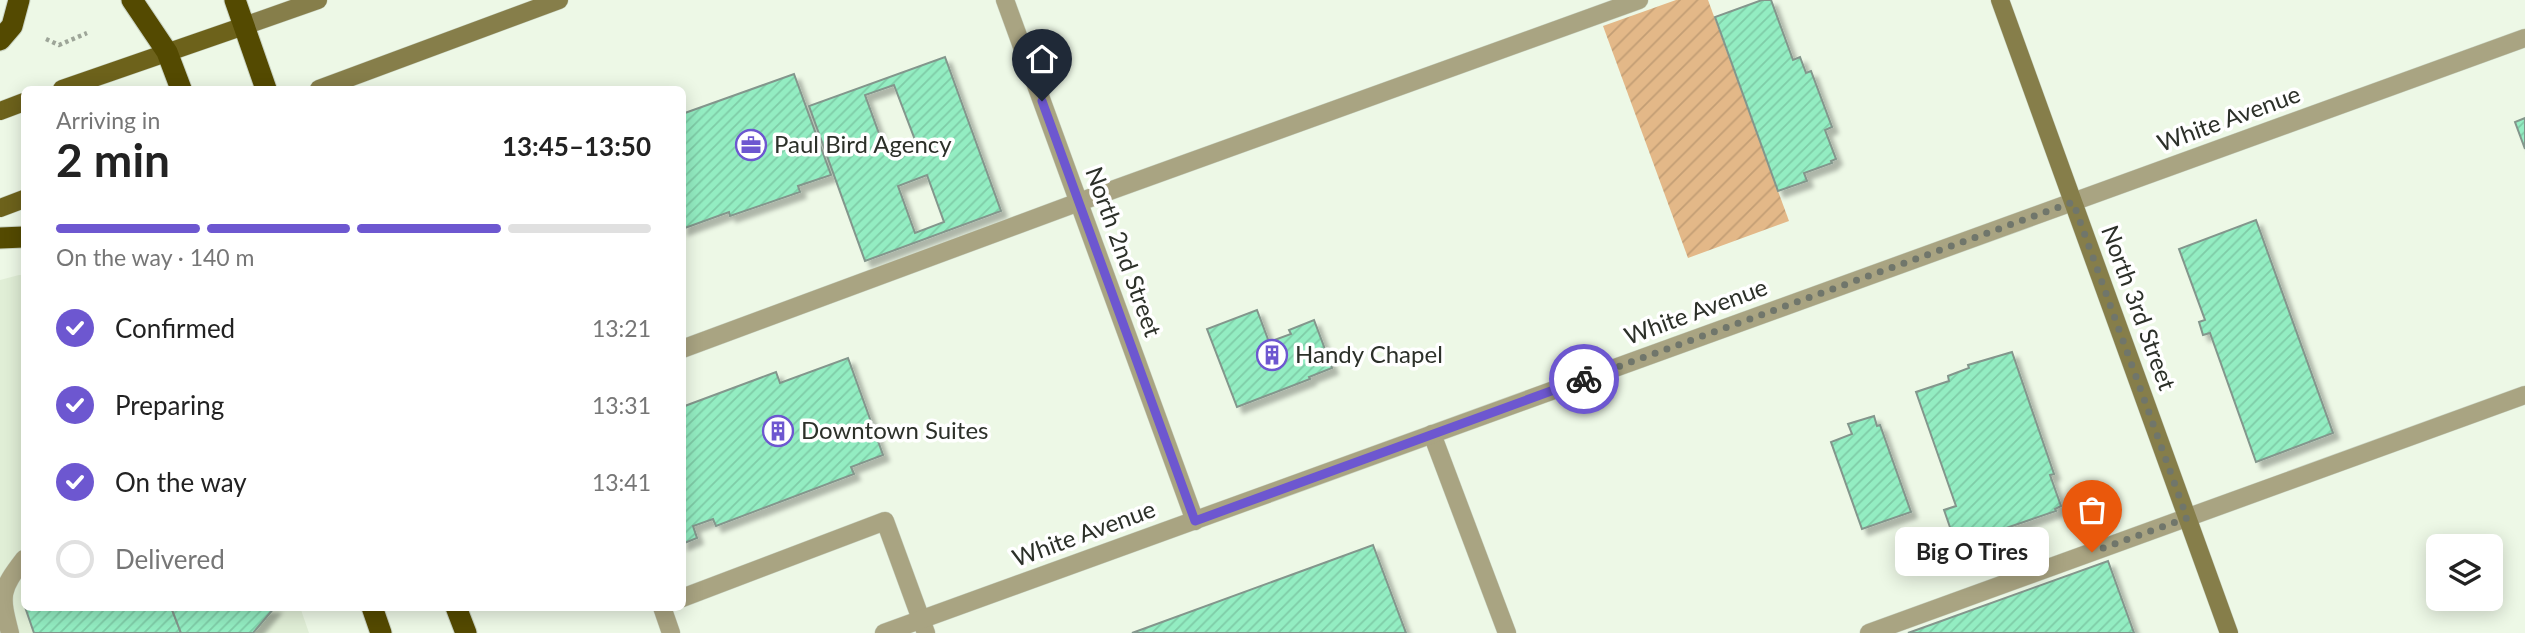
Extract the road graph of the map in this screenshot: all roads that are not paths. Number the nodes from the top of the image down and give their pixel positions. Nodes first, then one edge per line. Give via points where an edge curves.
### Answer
1 (19, 0) edge
2 (132, 0) edge
3 (235, 0) edge
4 (318, 0) edge
5 (559, 0) edge
6 (1005, 0) edge
7 (1639, 0) edge
8 (2000, 0) edge
9 (244, 26) junction
10 (2525, 38) edge
11 (0, 40) edge
12 (167, 52) junction
13 (71, 86) edge
14 (180, 86) edge
15 (265, 86) edge
16 (327, 86) edge
17 (21, 103) edge
18 (0, 111) edge
19 (21, 200) edge
20 (1079, 202) junction
21 (2073, 202) junction
22 (0, 208) edge
23 (21, 237) edge
24 (0, 238) edge
25 (686, 348) edge
26 (2525, 395) edge
27 (1432, 434) junction
28 (2187, 518) junction
29 (1195, 521) junction
30 (21, 563) edge
31 (686, 596) edge
32 (373, 611) edge
33 (458, 611) edge
34 (663, 611) edge
35 (924, 626) edge
36 (10, 633) edge
37 (381, 633) edge
38 (466, 633) edge
39 (671, 633) edge
40 (884, 633) edge
41 (1507, 633) edge
42 (1869, 633) edge
43 (2229, 633) edge

1 - 11 highway via 12,26
2 - 12 highway
3 - 9 highway
4 - 9 street
5 - 16 street
6 - 20 street, North 2nd Street
7 - 20 street
8 - 21 street, North 3rd Street
9 - 12 main road
9 - 15 highway
10 - 21 street, White Avenue
12 - 13 main road
12 - 14 highway
17 - 18 main road
19 - 22 main road
20 - 25 street
20 - 29 street, North 2nd Street
21 - 27 street, White Avenue
21 - 28 street, North 3rd Street
23 - 24 highway
26 - 28 street
27 - 29 street, White Avenue
27 - 41 street
28 - 42 street
28 - 43 street, North 3rd Street
29 - 35 street, White Avenue
30 - 36 street via 8,579 1,601
31 - 35 street via 885,521
32 - 37 highway
33 - 38 highway
34 - 39 street
35 - 40 street, White Avenue

